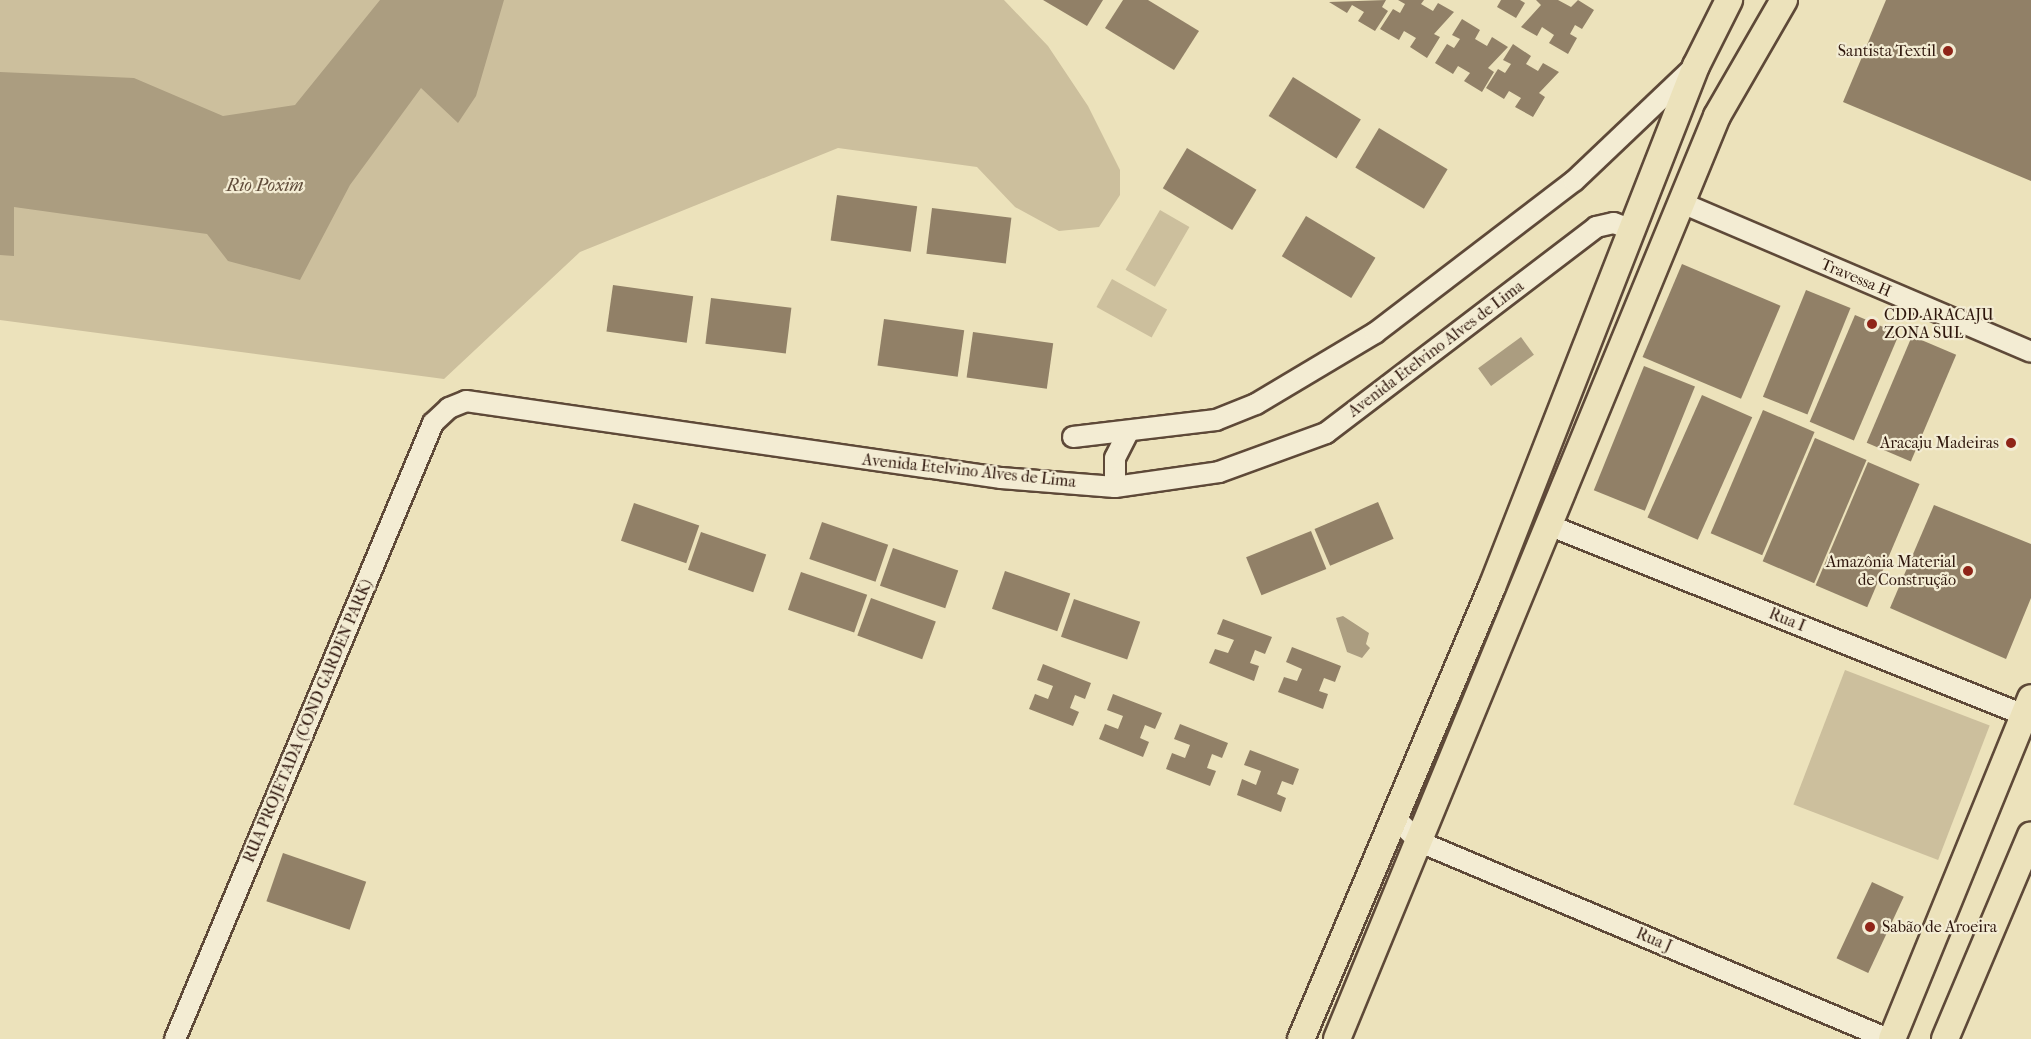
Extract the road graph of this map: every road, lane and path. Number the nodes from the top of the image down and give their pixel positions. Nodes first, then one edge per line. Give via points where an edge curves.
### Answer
1 (1729, 0) edge
2 (1784, 0) edge
3 (1696, 66) junction
4 (1682, 204) junction
5 (1632, 230) junction
6 (2031, 352) edge
7 (449, 408) joint
8 (1128, 432) junction
9 (1074, 437) dead end
10 (1114, 487) junction
11 (1551, 526) junction
12 (2027, 706) edge
13 (1397, 820) junction
14 (2031, 835) edge
15 (1420, 842) junction
16 (175, 1039) edge
17 (1301, 1039) edge
18 (1337, 1039) edge
19 (1890, 1039) edge
20 (1945, 1039) edge

1 - 3 main road
2 - 4 main road via 1718,116
3 - 5 main road
3 - 8 street via 1574,181 1375,333 1256,404 1216,420
4 - 6 street, Travessa H
4 - 11 main road
5 - 10 street, Avenida Etelvino Alves de Lima via 1614,223 1596,227 1326,432 1219,472
5 - 13 main road
7 - 10 street, Avenida Etelvino Alves de Lima via 466,401 1001,478
7 - 16 street, RUA PROJETADA (COND GARDEN PARK) via 433,423
8 - 9 street
8 - 10 street via 1115,458
11 - 12 street, Rua I
11 - 15 main road
12 - 19 main road
13 - 15 street
13 - 17 main road
14 - 20 main road
15 - 18 main road
15 - 19 street, Rua J

